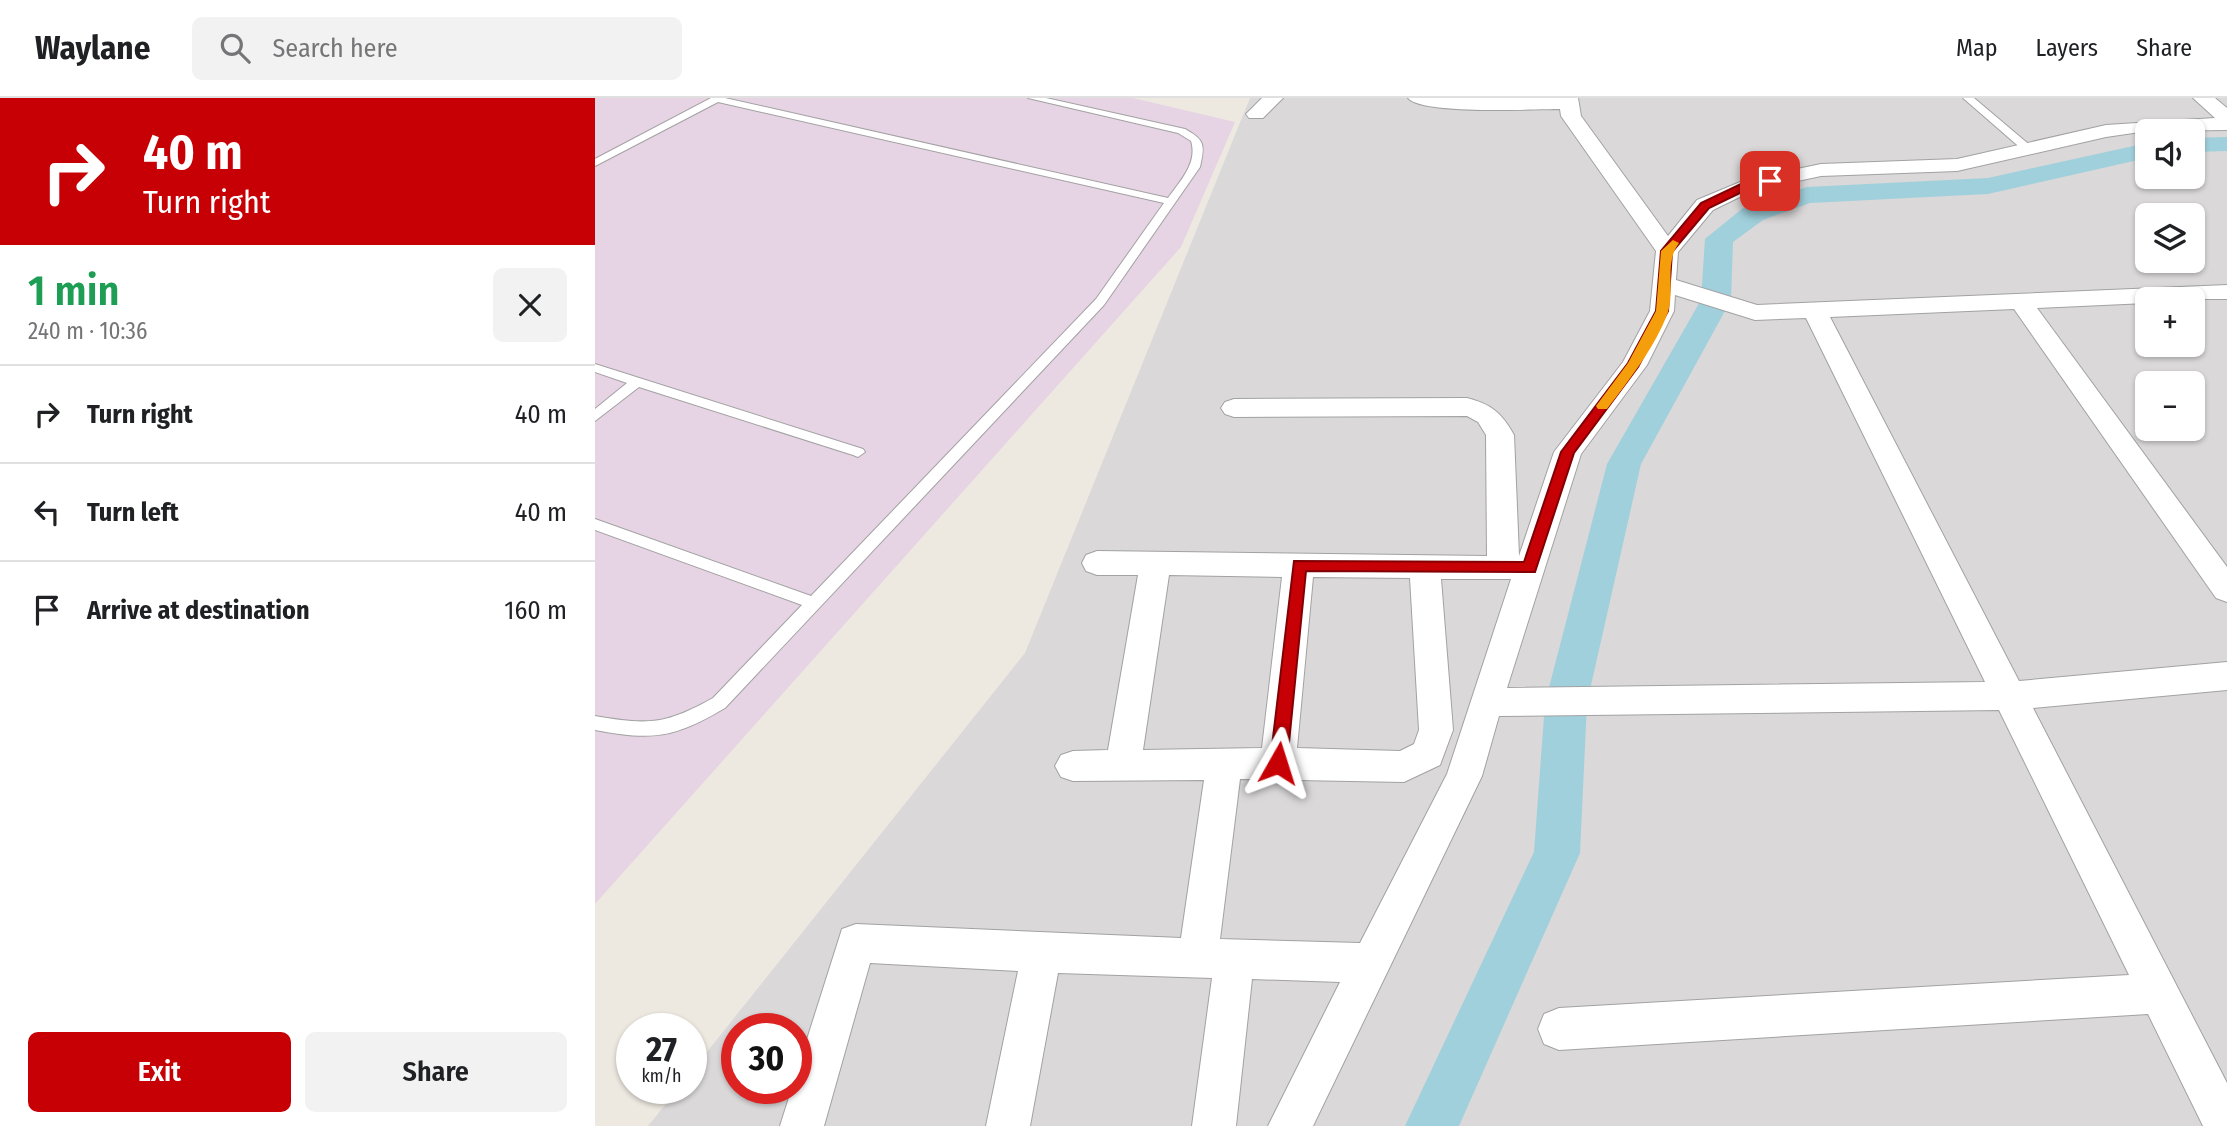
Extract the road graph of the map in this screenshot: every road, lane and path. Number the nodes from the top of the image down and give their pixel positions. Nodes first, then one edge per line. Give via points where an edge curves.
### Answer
1 (717, 98) edge
2 (1033, 98) edge
3 (1273, 98) edge
4 (1418, 98) edge
5 (1968, 98) edge
6 (2203, 98) edge
7 (1567, 100) edge
8 (1256, 114) dead end
9 (2227, 118) edge
10 (2227, 124) edge
11 (2028, 149) junction
12 (595, 163) edge
13 (1173, 202) junction
14 (1667, 251) junction
15 (1664, 284) junction
16 (2227, 292) edge
17 (2021, 302) junction
18 (1815, 311) junction
19 (595, 368) edge
20 (638, 382) junction
21 (1234, 408) dead end
22 (595, 416) edge
23 (858, 452) dead end
24 (595, 524) edge
25 (1097, 564) dead end
26 (1155, 564) junction
27 (1299, 565) junction
28 (1425, 566) junction
29 (1516, 568) junction
30 (2227, 590) edge
31 (814, 603) junction
32 (2227, 676) edge
33 (2009, 696) junction
34 (1487, 701) junction
35 (595, 723) edge
36 (1278, 763) junction
37 (1224, 764) junction
38 (1123, 765) junction
39 (1073, 766) dead end
40 (1042, 953) junction
41 (1216, 960) junction
42 (1371, 963) junction
43 (2159, 993) junction
44 (1559, 1029) dead end
45 (801, 1126) edge
46 (1008, 1126) edge
47 (1214, 1126) edge
48 (1290, 1126) edge
49 (2226, 1126) edge

1 - 12 lane
1 - 13 lane
2 - 13 lane via 1161,125 1195,139 1199,150 1195,167
3 - 8 street
4 - 7 street via 1457,104
5 - 11 lane
6 - 9 street
7 - 14 street via 1571,116
10 - 11 street via 2106,131
11 - 14 street via 1957,165 1821,170 1745,186 1705,205
13 - 31 lane via 1100,302
14 - 15 street
15 - 18 street via 1755,313
15 - 29 street via 1662,311 1634,365 1568,452
16 - 17 street
17 - 18 street
17 - 30 street
18 - 33 street
19 - 20 lane
20 - 22 lane
20 - 23 lane
21 - 29 street via 1482,410 1500,435
24 - 31 lane
25 - 26 street
26 - 27 street
26 - 38 street
27 - 28 street
27 - 36 street
28 - 29 street
28 - 36 street via 1436,730 1427,754 1404,767
29 - 34 street
31 - 35 lane via 719,704 685,724 650,732
32 - 33 street
33 - 34 street
33 - 43 street
34 - 42 street via 1464,776
36 - 37 street
37 - 38 street
37 - 41 street
38 - 39 street
40 - 41 street
40 - 45 street via 856,943
40 - 46 street
41 - 42 street
41 - 47 street
42 - 48 street
43 - 44 street
43 - 49 street

